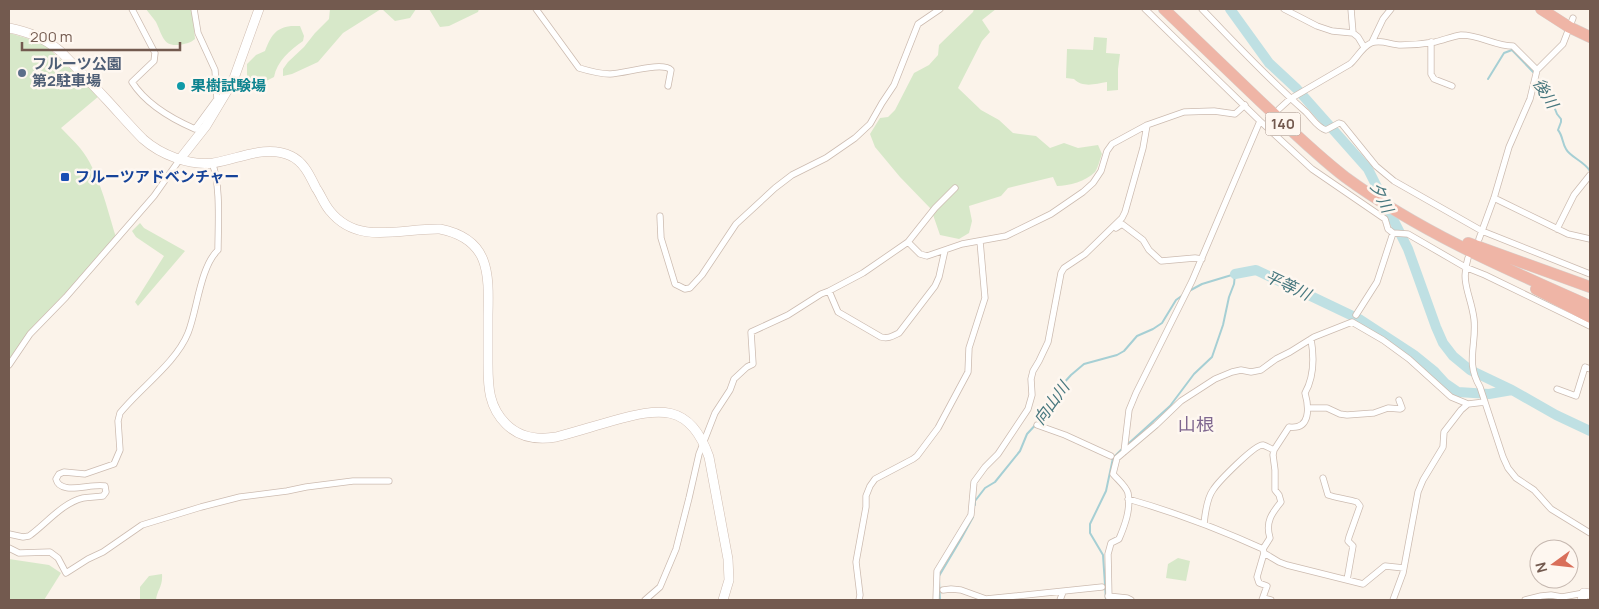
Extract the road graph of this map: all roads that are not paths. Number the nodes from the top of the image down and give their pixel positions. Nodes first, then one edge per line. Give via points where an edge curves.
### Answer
1 (132, 9) edge
2 (194, 9) edge
3 (259, 9) edge
4 (536, 9) edge
5 (940, 9) edge
6 (1146, 9) edge
7 (1160, 9) edge
8 (1164, 9) edge
9 (1202, 9) edge
10 (1284, 9) edge
11 (1351, 9) edge
12 (1391, 9) edge
13 (1541, 9) edge
14 (1571, 22) junction
15 (9, 28) edge
16 (1353, 33) junction
17 (1590, 37) edge
18 (1199, 42) junction
19 (1372, 42) junction
20 (1431, 42) junction
21 (1364, 47) junction
22 (1537, 70) junction
23 (668, 86) dead end
24 (1452, 86) dead end
25 (1290, 99) junction
26 (219, 100) junction
27 (1245, 105) junction
28 (1279, 110) dead end
29 (1263, 122) junction
30 (1147, 125) junction
31 (180, 159) junction
32 (212, 163) junction
33 (1590, 175) edge
34 (955, 188) dead end
35 (1494, 198) junction
36 (660, 216) dead end
37 (1418, 223) junction
38 (1112, 228) junction
39 (1557, 228) junction
40 (1482, 231) junction
41 (1395, 233) junction
42 (1590, 238) edge
43 (1479, 240) dead end
44 (980, 241) junction
45 (908, 242) junction
46 (945, 250) junction
47 (1467, 254) junction
48 (1202, 260) junction
49 (1566, 264) junction
50 (1465, 267) junction
51 (1563, 272) dead end
52 (1590, 274) edge
53 (1590, 287) edge
54 (829, 291) junction
55 (1549, 298) dead end
56 (1546, 306) junction
57 (1590, 306) edge
58 (1356, 315) dead end
59 (1590, 317) edge
60 (1590, 326) edge
61 (1311, 339) junction
62 (9, 365) edge
63 (1590, 369) edge
64 (1557, 389) dead end
65 (1399, 400) dead end
66 (1484, 401) junction
67 (1468, 404) junction
68 (1308, 408) junction
69 (1037, 425) dead end
70 (703, 441) junction
71 (1274, 450) junction
72 (1122, 453) junction
73 (1111, 456) dead end
74 (1323, 478) dead end
75 (389, 481) dead end
76 (1128, 499) junction
77 (1204, 524) junction
78 (1590, 533) edge
79 (9, 534) edge
80 (9, 548) edge
81 (1264, 551) junction
82 (1404, 568) junction
83 (1347, 580) junction
84 (1102, 587) dead end
85 (943, 590) dead end
86 (1063, 592) junction
87 (1586, 596) edge
88 (1108, 598) edge
89 (1262, 599) edge
90 (645, 600) edge
91 (722, 600) edge
92 (859, 600) edge
93 (936, 600) edge
94 (1060, 600) edge
95 (1130, 600) edge
96 (1271, 600) edge
97 (1393, 600) edge
98 (1525, 600) edge

1 - 26 street via 155,53 154,61 132,82 138,91 181,123 195,128
2 - 26 street via 198,34 215,70
3 - 26 street via 233,81
4 - 23 street via 579,68 609,74 668,67 671,70
5 - 36 street via 918,24 894,85 870,124 855,138 826,158 792,175 769,194 736,224 709,265 685,290 675,284 661,238
6 - 27 street
7 - 18 highway
8 - 18 highway, 140
9 - 25 street
10 - 16 street via 1317,26
11 - 16 street
12 - 19 street
13 - 14 highway
14 - 17 highway
14 - 22 street via 1563,44
15 - 31 street via 50,42 144,140
16 - 21 street
18 - 37 highway, 140 via 1316,154 1375,197
19 - 20 street via 1399,46
19 - 21 street
20 - 22 street via 1461,35 1514,46
20 - 24 street via 1431,74 1434,79
21 - 25 street via 1350,64
22 - 35 street via 1530,99 1509,147
25 - 28 street
25 - 40 street via 1323,130 1336,125 1345,126 1376,166 1394,182
26 - 31 street via 206,126
27 - 29 street
27 - 30 street via 1236,114 1184,112
29 - 41 street via 1312,169 1385,218 1388,229
29 - 48 street
30 - 38 street via 1125,212
30 - 44 street via 1112,144 1101,171 1070,202 1006,236
31 - 32 street
31 - 62 street via 149,203 30,334
32 - 70 street via 257,152 284,153 303,166 330,211 352,229 374,233 440,229 467,240 480,254 487,272 489,395 499,418 510,428 535,438 551,438 658,411 683,419
32 - 79 street via 217,186 218,250 205,274 181,349 120,413 120,450 114,464 85,474 64,472 56,479 60,487 100,485 105,486 106,492 103,496 72,502 29,536
33 - 39 street via 1574,195
34 - 45 street
35 - 39 street
35 - 40 street
37 - 47 highway, 140
37 - 53 highway
38 - 48 street via 1114,230 1122,224 1161,262
38 - 93 street via 1061,273 1048,342 1031,379 1032,395 1028,409 998,454 974,482 971,516 937,571
39 - 42 street via 1568,234
40 - 43 street
40 - 49 street
41 - 50 street via 1408,234
41 - 58 street via 1377,282
44 - 46 street
44 - 92 street via 985,298 969,348 968,372 938,428 917,456 875,479 870,486 856,562
45 - 46 street via 920,254 927,256
45 - 54 street
46 - 54 street via 935,286 899,333 886,339 838,312
47 - 50 street
47 - 57 highway, 140
47 - 59 highway
48 - 72 street via 1129,410
49 - 51 street
49 - 52 street
50 - 56 street
50 - 66 street via 1464,282 1474,320 1472,367
54 - 70 street via 751,332 752,364 734,379
55 - 56 street
56 - 60 street
61 - 67 street via 1352,322 1409,358 1451,397
61 - 68 street via 1312,375 1305,393
61 - 72 street via 1261,370 1241,370 1215,379 1181,401
63 - 64 street via 1585,367 1576,396
65 - 68 street via 1400,409 1388,408 1365,414 1347,415 1327,408
66 - 67 street
66 - 78 street via 1503,457 1516,478 1534,490 1551,509
67 - 82 street via 1444,432 1443,447 1418,492
68 - 71 street via 1303,424 1290,427
69 - 73 street
70 - 90 street via 676,549 660,587
70 - 91 street via 709,457 728,559 729,580
71 - 77 street via 1258,446 1212,490
71 - 81 street via 1275,490 1281,502 1268,522 1270,538
72 - 76 street via 1117,458 1113,474 1128,492
74 - 83 street via 1328,495 1357,502 1360,506 1348,541 1353,546
75 - 80 street via 353,481 306,487 240,497 201,507 142,525 66,573 58,558 50,552 19,553
76 - 77 street
76 - 88 street via 1126,524 1119,539 1111,543 1108,554
77 - 81 street
81 - 83 street via 1279,562
81 - 89 street via 1257,577 1259,583 1266,586
82 - 83 street via 1385,566 1363,584
82 - 97 street
84 - 86 street
85 - 86 street via 961,590 986,598
86 - 94 street
87 - 98 street via 1551,595
88 - 95 street
89 - 96 street

